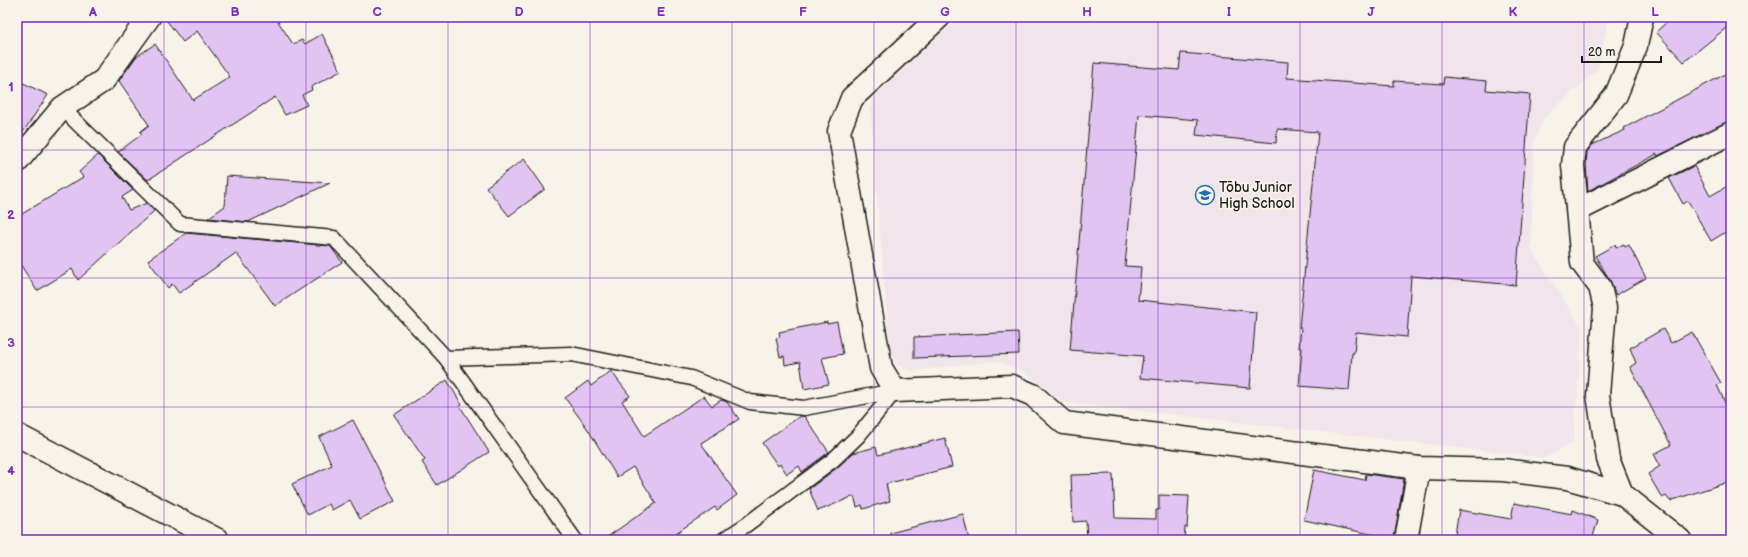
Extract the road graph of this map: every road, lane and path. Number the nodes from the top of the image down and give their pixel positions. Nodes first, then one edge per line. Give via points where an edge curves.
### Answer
1 (149, 17) edge
2 (939, 17) edge
3 (1642, 17) edge
4 (62, 108) junction
5 (1731, 133) edge
6 (17, 162) edge
7 (1578, 210) junction
8 (446, 358) junction
9 (895, 391) junction
10 (17, 435) edge
11 (1419, 468) junction
12 (1622, 494) junction
13 (218, 540) edge
14 (575, 540) edge
15 (723, 540) edge
16 (1406, 540) edge
17 (1680, 540) edge

1 - 4 street via 104,80
2 - 9 street via 852,98 839,131 881,368
3 - 7 street via 1636,46 1616,95 1575,147 1573,165
4 - 6 street
4 - 8 lane via 180,224 334,238
5 - 7 street
7 - 12 street via 1582,263 1600,287 1605,308 1598,395 1608,459
8 - 9 lane via 571,354 691,378 750,402 804,408
8 - 14 lane
9 - 11 street via 1012,386 1033,395 1064,423
9 - 15 lane via 858,436 833,460
10 - 13 street
11 - 12 street via 1503,470 1567,478
11 - 16 street
12 - 17 street

